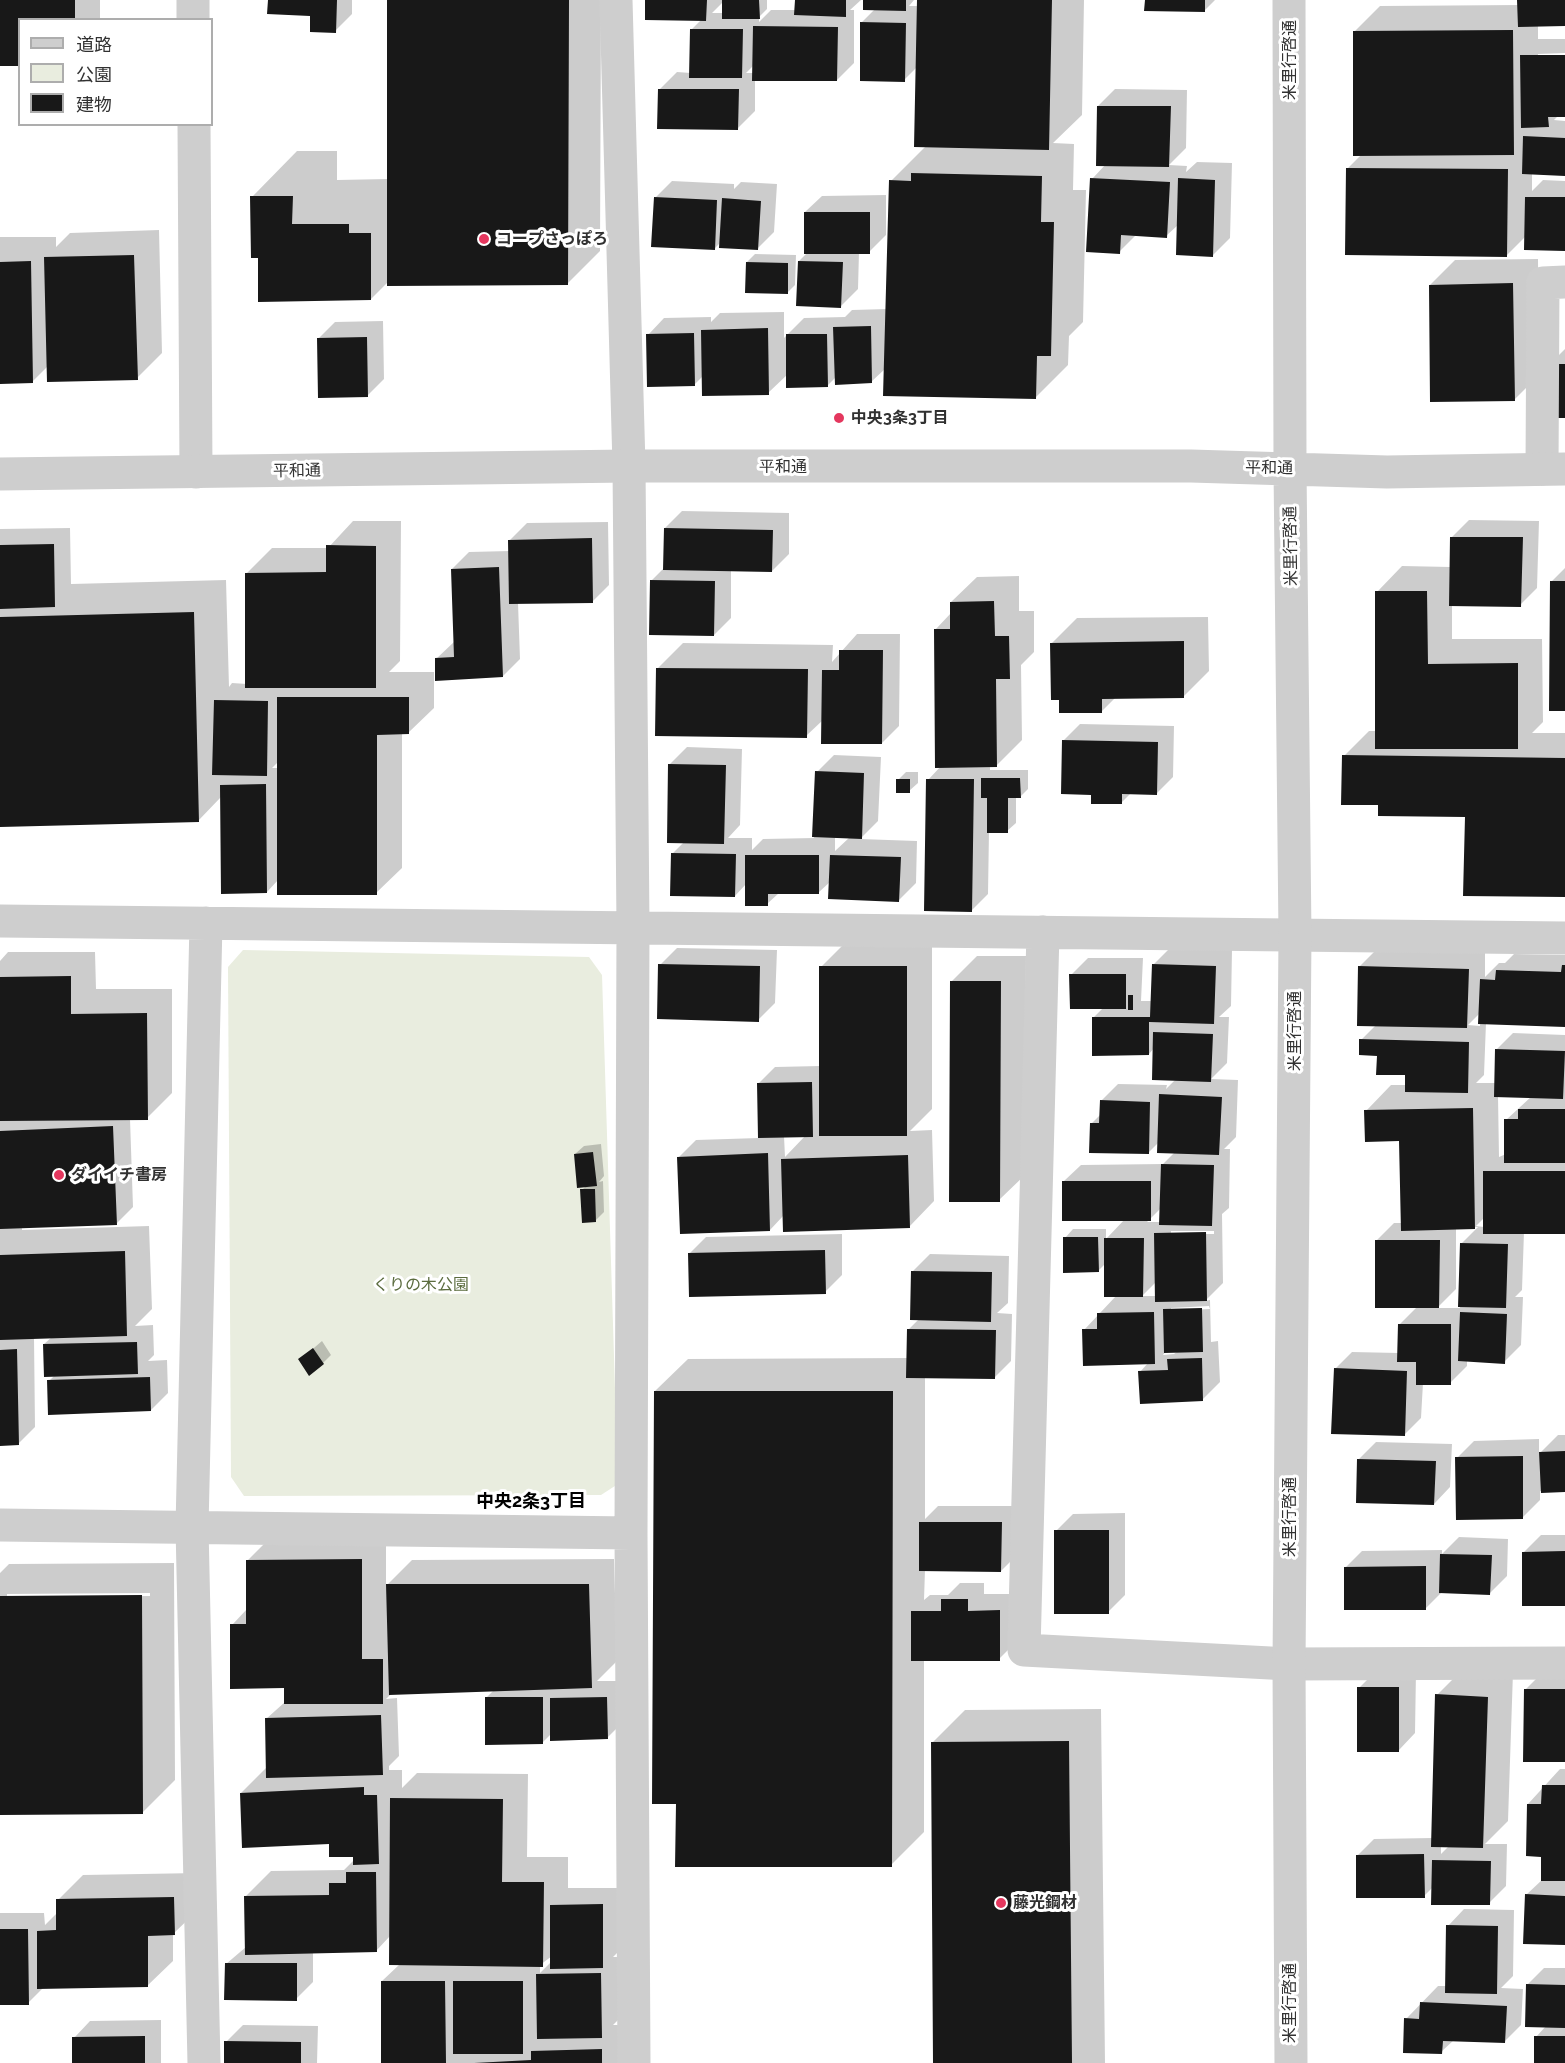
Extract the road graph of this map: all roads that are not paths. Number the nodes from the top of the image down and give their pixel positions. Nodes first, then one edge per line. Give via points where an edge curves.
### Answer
1 (193, 0) edge
2 (616, 0) edge
3 (1289, 0) edge
4 (193, 18) edge
5 (194, 126) edge
6 (1565, 282) edge
7 (628, 466) junction
8 (1290, 468) junction
9 (1553, 469) edge
10 (196, 472) junction
11 (0, 474) edge
12 (0, 921) edge
13 (206, 923) junction
14 (633, 926) junction
15 (1043, 932) junction
16 (1295, 935) junction
17 (1565, 938) edge
18 (0, 1525) edge
19 (192, 1527) junction
20 (631, 1533) junction
21 (1565, 1663) edge
22 (1289, 1664) junction
23 (204, 2063) edge
24 (634, 2063) edge
25 (1291, 2063) edge

1 - 4 street
2 - 7 street
3 - 8 street, 米里行啓通
5 - 10 street
6 - 9 street via 1543,283
7 - 8 street, 平和通
7 - 10 street, 平和通
7 - 14 street
8 - 9 street, 平和通 via 1387,472
8 - 16 street, 米里行啓通
10 - 11 street, 平和通
12 - 13 street
13 - 14 street
13 - 19 street
14 - 15 street
14 - 20 street
15 - 16 street
15 - 22 street via 1023,1650
16 - 17 street
16 - 22 street, 米里行啓通
18 - 19 street
19 - 20 street
19 - 23 street
20 - 24 street
21 - 22 street
22 - 25 street, 米里行啓通

